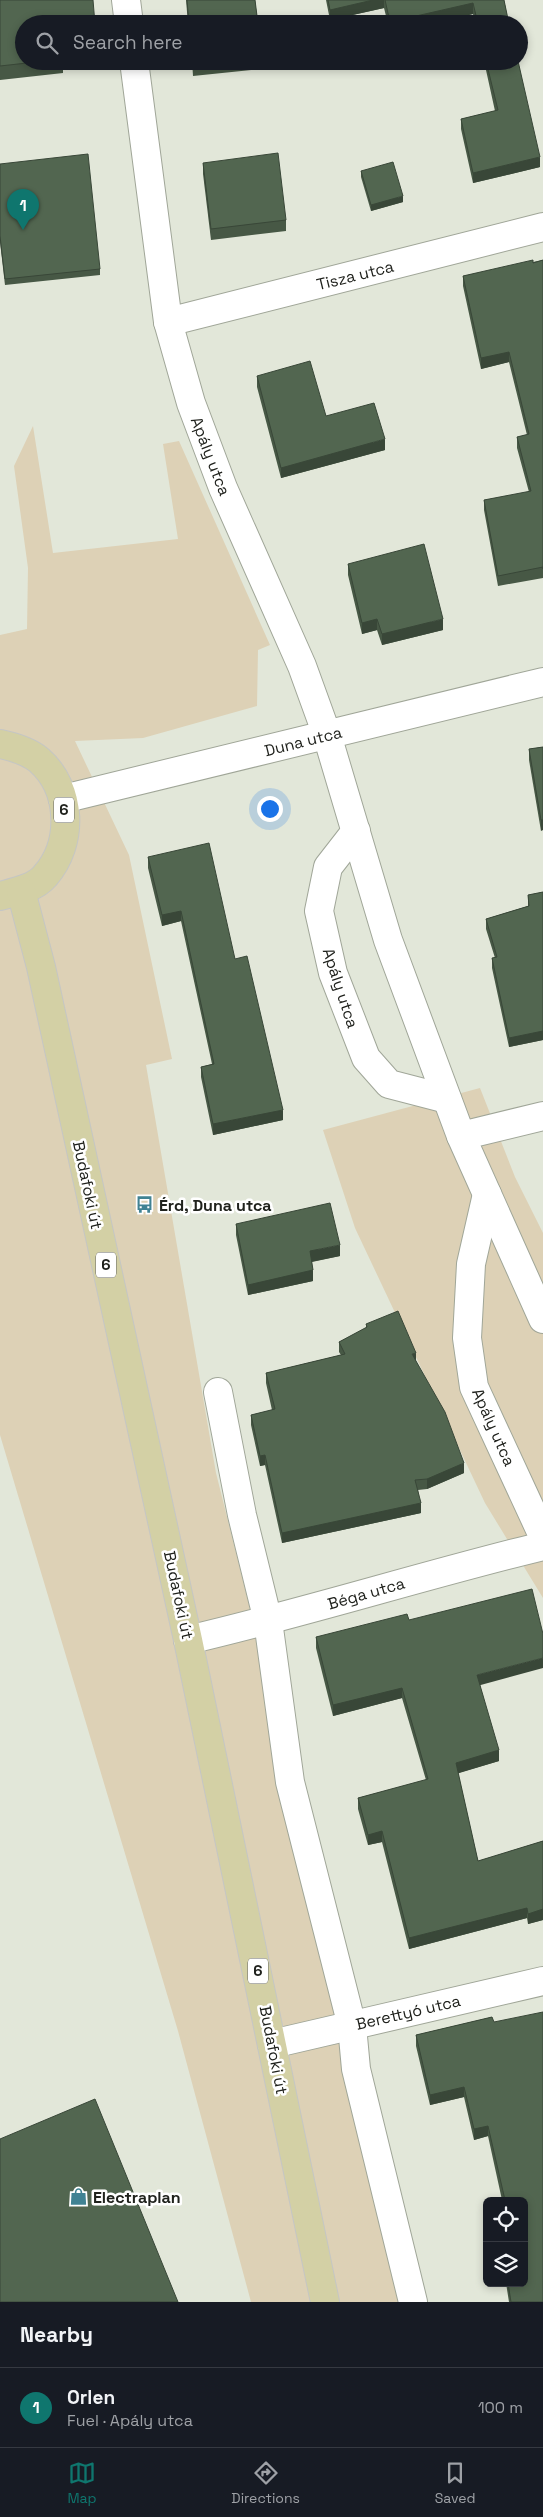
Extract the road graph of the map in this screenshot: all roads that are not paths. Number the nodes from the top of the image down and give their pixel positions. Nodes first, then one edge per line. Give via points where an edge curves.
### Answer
1 (126, 0) edge
2 (128, 15) edge
3 (135, 70) edge
4 (543, 228) edge
5 (168, 322) junction
6 (543, 682) edge
7 (327, 735) junction
8 (0, 744) edge
9 (63, 799) junction
10 (356, 831) junction
11 (10, 894) edge
12 (447, 1099) junction
13 (543, 1116) edge
14 (461, 1136) junction
15 (487, 1194) junction
16 (543, 1319) edge
17 (218, 1392) dead end
18 (543, 1536) edge
19 (543, 1546) edge
20 (268, 1621) junction
21 (188, 1640) junction
22 (543, 1981) edge
23 (352, 2026) junction
24 (272, 2044) junction
25 (324, 2302) edge
26 (413, 2302) edge

1 - 2 street
3 - 5 street, Apály utca
4 - 5 street, Tisza utca
5 - 7 street, Apály utca via 191,403 223,488 302,666
6 - 7 street, Duna utca
7 - 9 street, Duna utca
7 - 10 street, Apály utca
8 - 9 main road, 6 via 16,747 38,760 53,777
9 - 11 main road, 6 via 66,828 59,853 45,876
10 - 12 street, Apály utca via 388,940
10 - 12 street, Apály utca via 328,867 319,911 333,973 366,1058 383,1078 389,1084
11 - 21 main road, Budafoki út / 6 via 42,967
12 - 14 street, Apály utca
13 - 14 street
14 - 15 street, Apály utca
15 - 16 street, Apály utca
15 - 18 street, Apály utca via 471,1264 467,1338 474,1387
17 - 20 street via 242,1515
19 - 20 street, Béga utca
20 - 21 street, Béga utca
20 - 23 street via 290,1782
21 - 24 main road, Budafoki út / 6
22 - 23 street, Berettyó utca
23 - 24 street, Berettyó utca
23 - 26 street via 356,2069
24 - 25 main road, Budafoki út / 6

